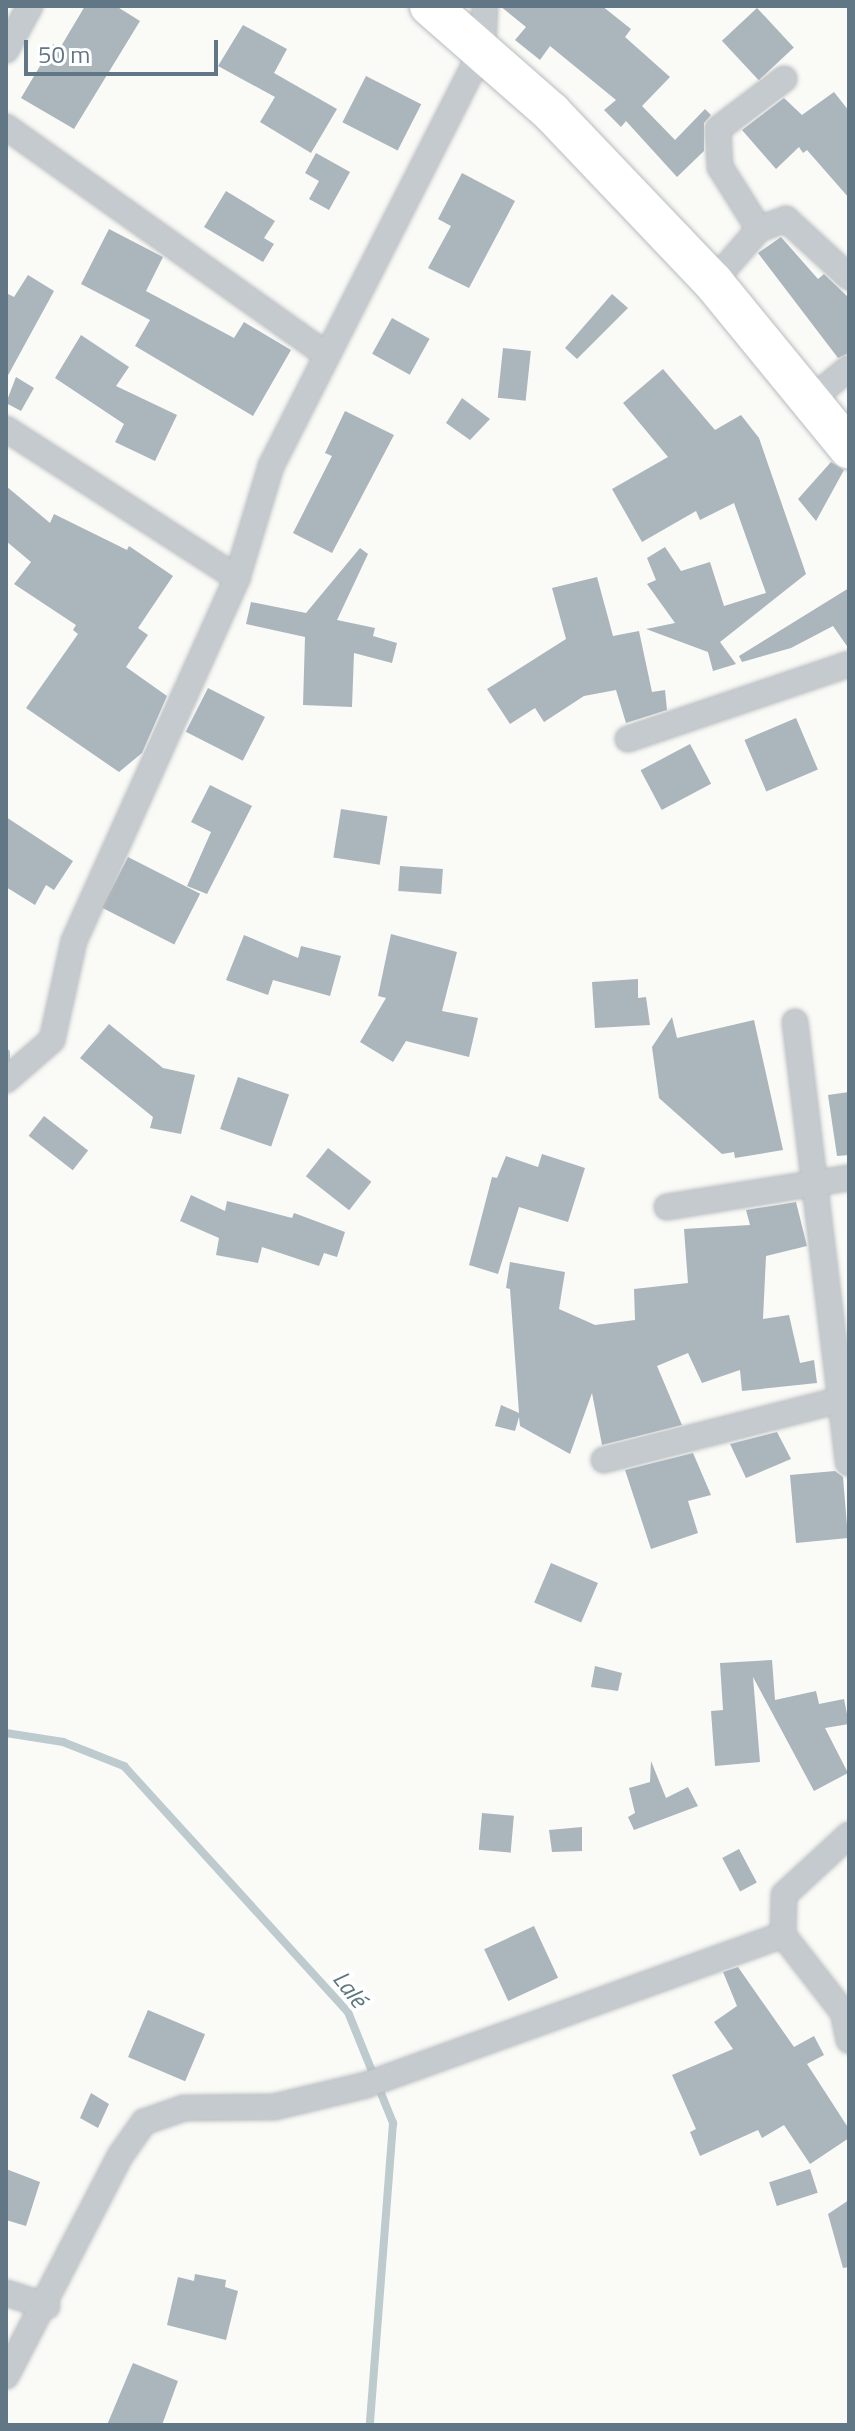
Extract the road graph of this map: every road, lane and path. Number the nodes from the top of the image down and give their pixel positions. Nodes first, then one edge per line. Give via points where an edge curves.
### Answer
1 (30, 6) edge
2 (430, 6) edge
3 (485, 6) edge
4 (483, 48) junction
5 (6, 50) edge
6 (784, 79) dead end
7 (6, 127) edge
8 (759, 229) junction
9 (849, 277) edge
10 (713, 282) junction
11 (327, 355) junction
12 (849, 368) edge
13 (813, 398) junction
14 (6, 429) edge
15 (849, 448) edge
16 (237, 578) junction
17 (849, 664) edge
18 (628, 739) dead end
19 (795, 1022) dead end
20 (10, 1078) edge
21 (849, 1178) edge
22 (813, 1182) junction
23 (667, 1207) dead end
24 (840, 1400) junction
25 (604, 1460) dead end
26 (848, 1463) edge
27 (849, 1835) edge
28 (783, 1935) junction
29 (849, 2040) edge
30 (6, 2293) edge
31 (47, 2306) junction
32 (6, 2376) edge

1 - 5 street
2 - 4 highway
3 - 4 street
4 - 10 highway
4 - 11 street
6 - 8 street via 718,129 720,167
7 - 11 street
8 - 9 street via 786,219
8 - 10 street
10 - 13 highway
11 - 16 street via 271,466
12 - 13 street
13 - 15 highway
14 - 16 street
16 - 20 street via 74,941 52,1040
17 - 18 street
19 - 22 street
21 - 22 street
22 - 23 street
22 - 24 street
24 - 25 street
24 - 26 street
27 - 28 street via 784,1895
28 - 29 street via 843,2012
28 - 31 street via 377,2081 274,2107 184,2108 144,2122 120,2156
30 - 31 street
31 - 32 street

